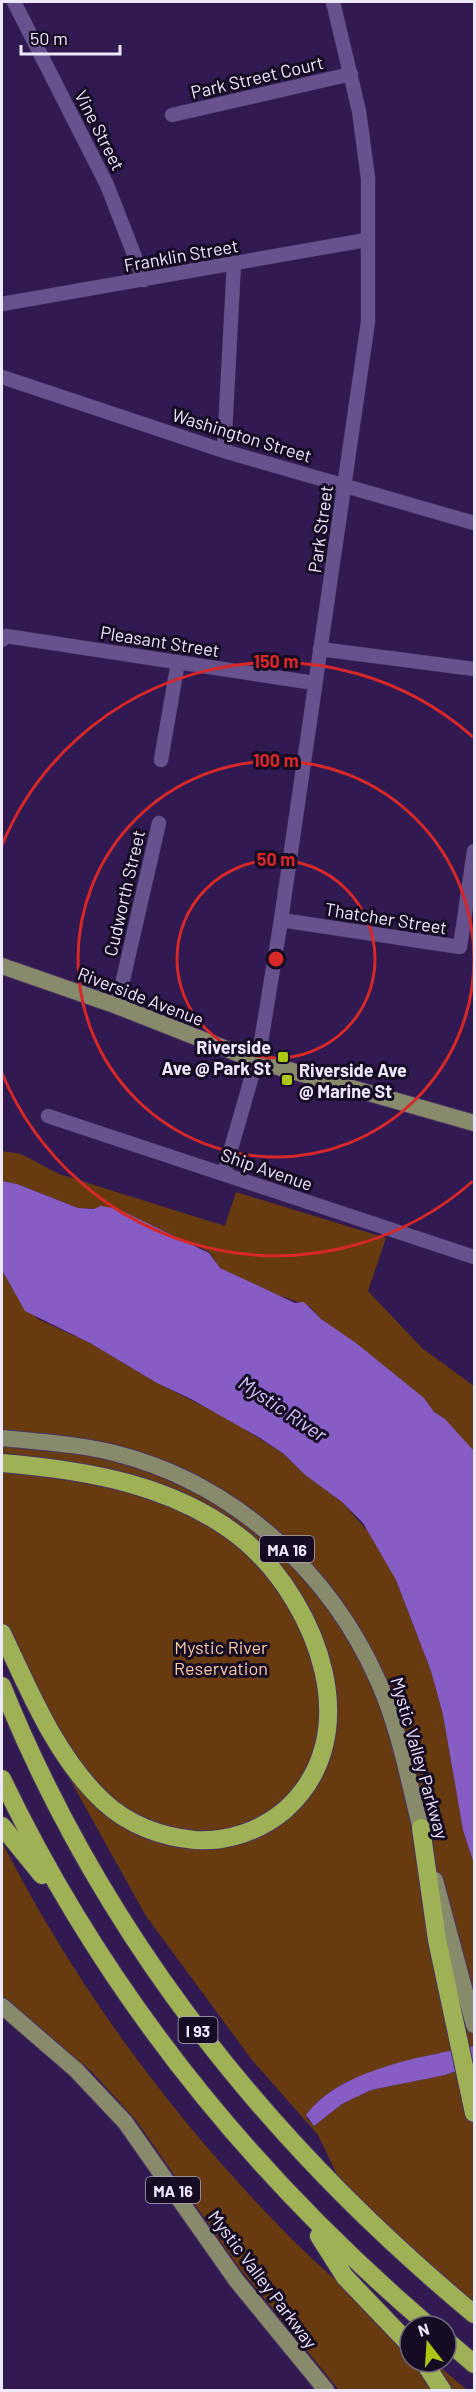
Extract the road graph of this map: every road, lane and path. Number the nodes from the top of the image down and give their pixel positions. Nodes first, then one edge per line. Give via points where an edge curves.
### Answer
1 (14, 2) edge
2 (333, 2) edge
3 (351, 74) junction
4 (172, 115) dead end
5 (366, 240) junction
6 (234, 263) junction
7 (144, 280) junction
8 (2, 304) edge
9 (2, 377) edge
10 (224, 451) junction
11 (344, 484) junction
12 (474, 522) edge
13 (2, 640) edge
14 (320, 649) junction
15 (178, 662) junction
16 (474, 669) edge
17 (314, 682) junction
18 (161, 760) dead end
19 (159, 823) dead end
20 (474, 851) edge
21 (472, 882) edge
22 (281, 920) junction
23 (2, 966) edge
24 (117, 1006) junction
25 (257, 1061) junction
26 (48, 1116) dead end
27 (474, 1123) edge
28 (224, 1173) junction
29 (474, 1257) edge
30 (2, 1438) edge
31 (2, 1463) edge
32 (2, 1633) edge
33 (2, 1686) edge
34 (2, 1779) edge
35 (2, 1826) edge
36 (421, 1828) junction
37 (70, 1908) junction
38 (2, 2006) edge
39 (474, 2025) edge
40 (474, 2113) edge
41 (302, 2209) junction
42 (416, 2314) edge
43 (474, 2314) edge
44 (398, 2332) edge
45 (458, 2350) edge
46 (474, 2364) edge
47 (431, 2374) edge
48 (326, 2391) edge
49 (442, 2391) edge

1 - 7 street, Vine Street via 107,185
2 - 3 street, Park Street
3 - 4 street, Park Street Court
3 - 5 street, Park Street via 368,178
5 - 6 street, Franklin Street
5 - 11 street, Park Street via 368,322
6 - 7 street, Franklin Street
6 - 10 street
7 - 8 street, Franklin Street
9 - 10 street, Washington Street
10 - 11 street, Washington Street
11 - 12 street, Washington Street
11 - 14 street, Park Street
13 - 15 street, Pleasant Street via 6,636
14 - 16 street
14 - 17 street, Park Street
15 - 17 street, Pleasant Street
15 - 18 street
17 - 22 street, Park Street
19 - 24 street, Cudworth Street
20 - 21 street, Thatcher Street
21 - 22 street, Thatcher Street via 460,947
22 - 25 street, Park Street
23 - 24 main road, Riverside Avenue
24 - 25 main road, Riverside Avenue
25 - 27 main road, Riverside Avenue
25 - 28 street, Park Street
26 - 28 street, Ship Avenue
28 - 29 street, Ship Avenue
30 - 36 main road, Mystic Valley Parkway / MA 16 via 85,1447 155,1466 221,1499 282,1544 333,1602 369,1662 388,1709
31 - 32 highway via 96,1474 160,1494 221,1524 266,1562 297,1603 326,1680 328,1726 315,1771 278,1816 241,1834 203,1840 144,1828 104,1802 76,1772
33 - 43 highway, I 93 via 44,1780 88,1864 193,2024 316,2169 384,2236
34 - 37 highway, I 93
35 - 37 highway
36 - 39 main road, Mystic Valley Parkway / MA 16
36 - 40 highway via 437,1940
37 - 41 highway, I 93 via 172,2059 236,2138
38 - 48 main road, Mystic Valley Parkway / MA 16 via 76,2070 124,2122 236,2280
41 - 42 highway, I 93
41 - 44 highway via 345,2277
45 - 46 highway
47 - 49 highway

